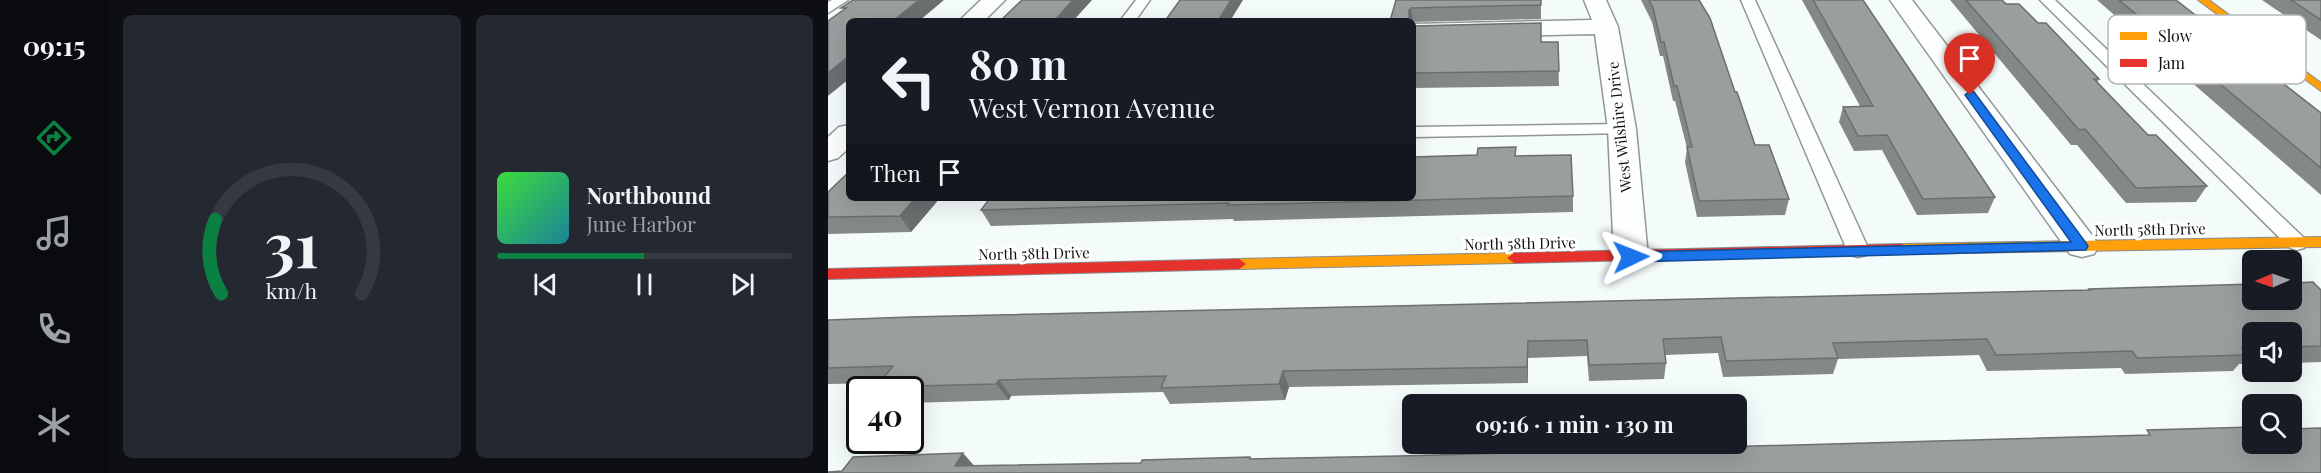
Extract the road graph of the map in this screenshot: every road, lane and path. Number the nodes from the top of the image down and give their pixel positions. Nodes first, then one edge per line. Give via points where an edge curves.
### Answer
1 (841, 0) edge
2 (994, 0) edge
3 (1143, 0) edge
4 (1595, 0) edge
5 (1748, 0) edge
6 (1901, 0) edge
7 (2047, 0) edge
8 (2203, 0) edge
9 (828, 9) edge
10 (2223, 15) edge
11 (974, 18) edge
12 (1129, 18) edge
13 (1606, 27) junction
14 (1416, 31) edge
15 (2108, 59) edge
16 (2306, 77) edge
17 (2133, 84) edge
18 (2321, 88) edge
19 (1622, 129) junction
20 (1416, 132) edge
21 (846, 136) edge
22 (828, 152) edge
23 (2321, 242) edge
24 (2297, 243) junction
25 (2082, 246) junction
26 (1858, 250) junction
27 (1631, 257) junction
28 (828, 274) edge

1 - 9 lane
2 - 11 street
3 - 12 lane
4 - 13 street, West Wilshire Drive
5 - 26 lane
6 - 25 street
7 - 15 lane
8 - 10 street
13 - 14 street
13 - 19 street, West Wilshire Drive
16 - 18 street
17 - 24 lane
19 - 20 lane
19 - 27 street, West Wilshire Drive
21 - 22 street
23 - 24 street, North 58th Drive
24 - 25 street, North 58th Drive
25 - 26 street, North 58th Drive
26 - 27 street, North 58th Drive
27 - 28 street, North 58th Drive

